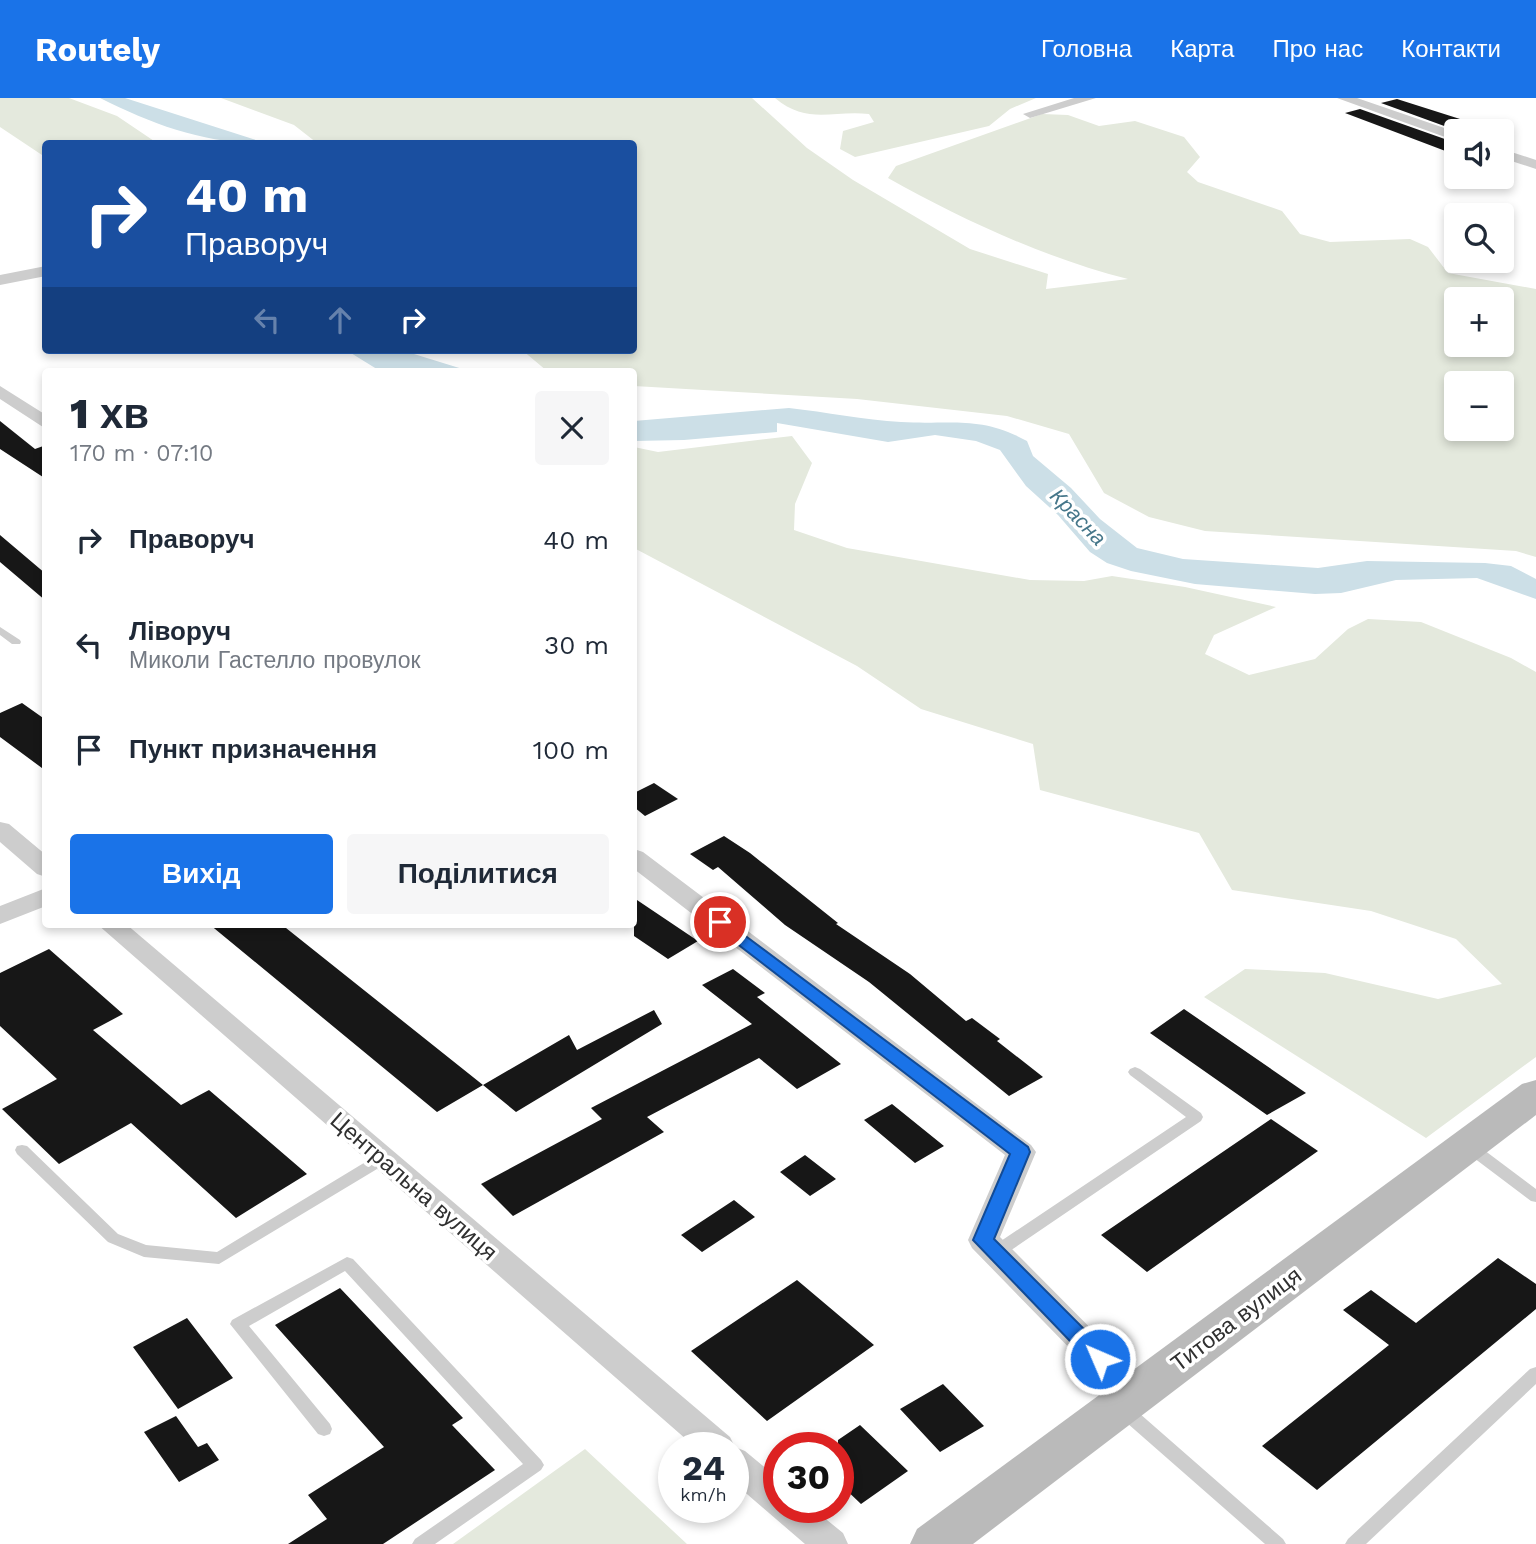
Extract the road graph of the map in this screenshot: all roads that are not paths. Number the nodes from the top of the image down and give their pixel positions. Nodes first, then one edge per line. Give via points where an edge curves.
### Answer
1 (1089, 98) edge
2 (1344, 98) edge
3 (1030, 114) dead end
4 (1444, 133) edge
5 (1514, 157) edge
6 (1536, 165) edge
7 (42, 272) edge
8 (0, 280) edge
9 (0, 391) edge
10 (42, 421) edge
11 (0, 630) edge
12 (16, 642) dead end
13 (0, 829) edge
14 (637, 859) edge
15 (42, 866) edge
16 (42, 898) edge
17 (0, 916) edge
18 (115, 928) edge
19 (1135, 1072) dead end
20 (1536, 1094) edge
21 (1468, 1146) junction
22 (22, 1150) dead end
23 (382, 1159) junction
24 (1536, 1197) edge
25 (995, 1254) junction
26 (1536, 1374) edge
27 (1127, 1400) junction
28 (324, 1429) dead end
29 (700, 1432) edge
30 (749, 1475) edge
31 (763, 1486) edge
32 (806, 1523) edge
33 (421, 1544) edge
34 (830, 1544) edge
35 (935, 1544) edge
36 (1277, 1544) edge
37 (1354, 1544) edge

1 - 3 street
2 - 4 street
5 - 6 street
7 - 8 street
9 - 10 street
11 - 12 lane
13 - 15 street
14 - 25 street via 1021,1152 983,1240
16 - 17 street
18 - 23 street, Центральна вулиця
19 - 25 lane via 1196,1117
20 - 21 street, Титова вулиця
21 - 24 lane
21 - 27 street, Титова вулиця
22 - 23 lane via 113,1238 144,1251 219,1258
23 - 29 street, Центральна вулиця
25 - 27 street
26 - 37 lane
27 - 35 street, Титова вулиця
27 - 36 lane
28 - 33 lane via 238,1324 347,1263 536,1465
30 - 31 street
32 - 34 street

